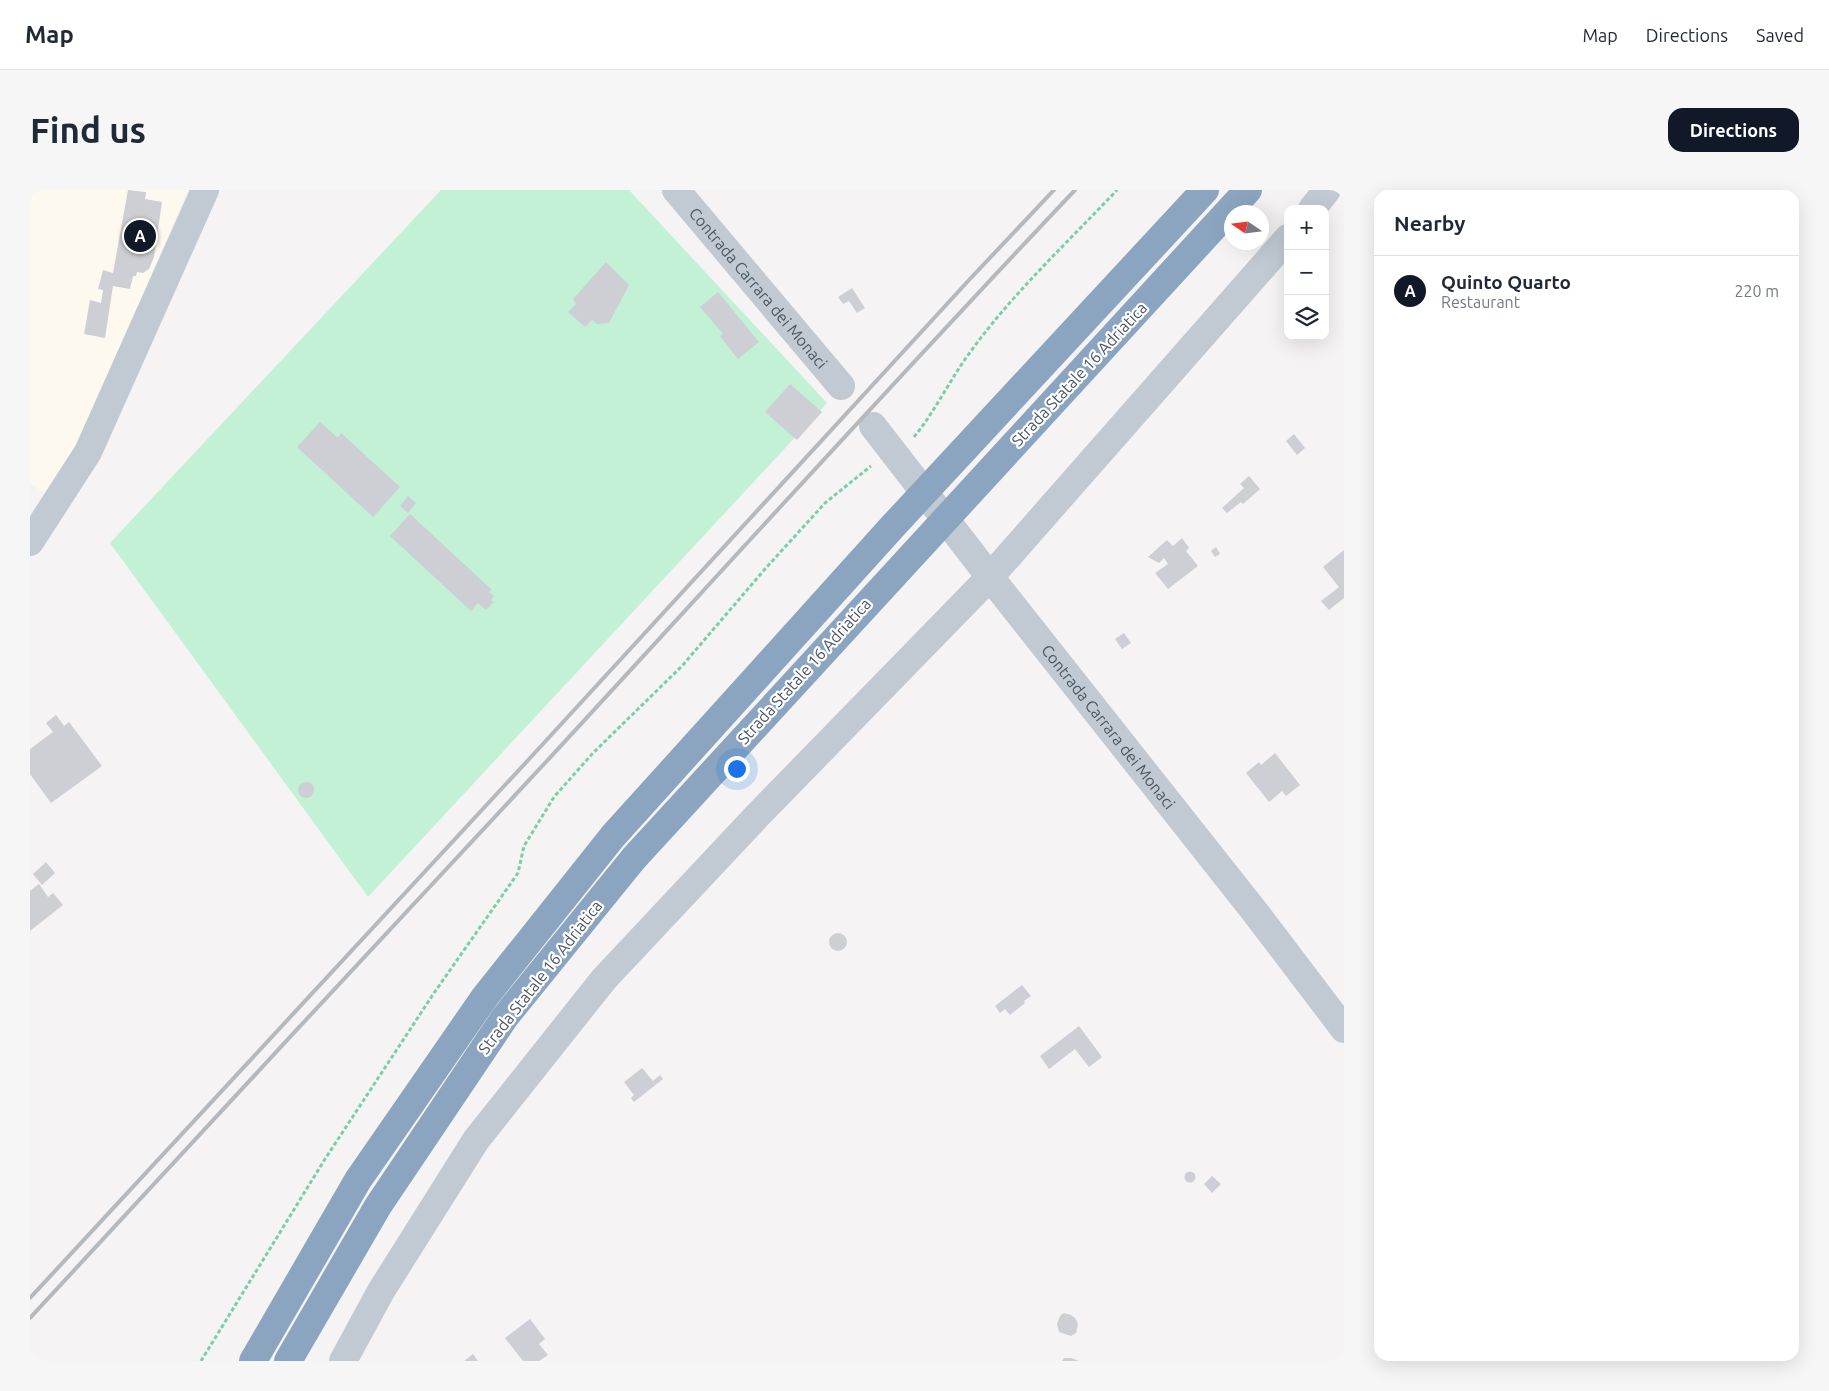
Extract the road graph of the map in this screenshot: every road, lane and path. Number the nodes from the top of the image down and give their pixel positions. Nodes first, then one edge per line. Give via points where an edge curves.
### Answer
1 (205, 190) edge
2 (676, 190) edge
3 (1117, 190) edge
4 (1205, 190) edge
5 (1248, 190) edge
6 (1327, 190) edge
7 (1315, 205) edge
8 (1284, 243) edge
9 (841, 386) dead end
10 (873, 426) dead end
11 (898, 456) junction
12 (30, 542) edge
13 (990, 577) junction
14 (1344, 1028) edge
15 (201, 1361) edge
16 (253, 1361) edge
17 (288, 1361) edge
18 (343, 1361) edge

1 - 12 street via 88,452
2 - 9 street, Contrada Carrara dei Monaci
3 - 11 path via 1030,279 970,351 926,422
4 - 16 highway, Strada Statale 16 Adriatica via 893,526 613,836 484,998 358,1180
5 - 17 highway, Strada Statale 16 Adriatica via 634,858 505,1017 378,1206
6 - 7 street
8 - 13 street
10 - 11 street, Contrada Carrara dei Monaci
11 - 13 street, Contrada Carrara dei Monaci
11 - 15 path via 872,465 825,503 682,666 554,797 524,846 518,873 325,1158
13 - 14 street, Contrada Carrara dei Monaci
13 - 18 street via 756,817 604,979 476,1140 380,1291

